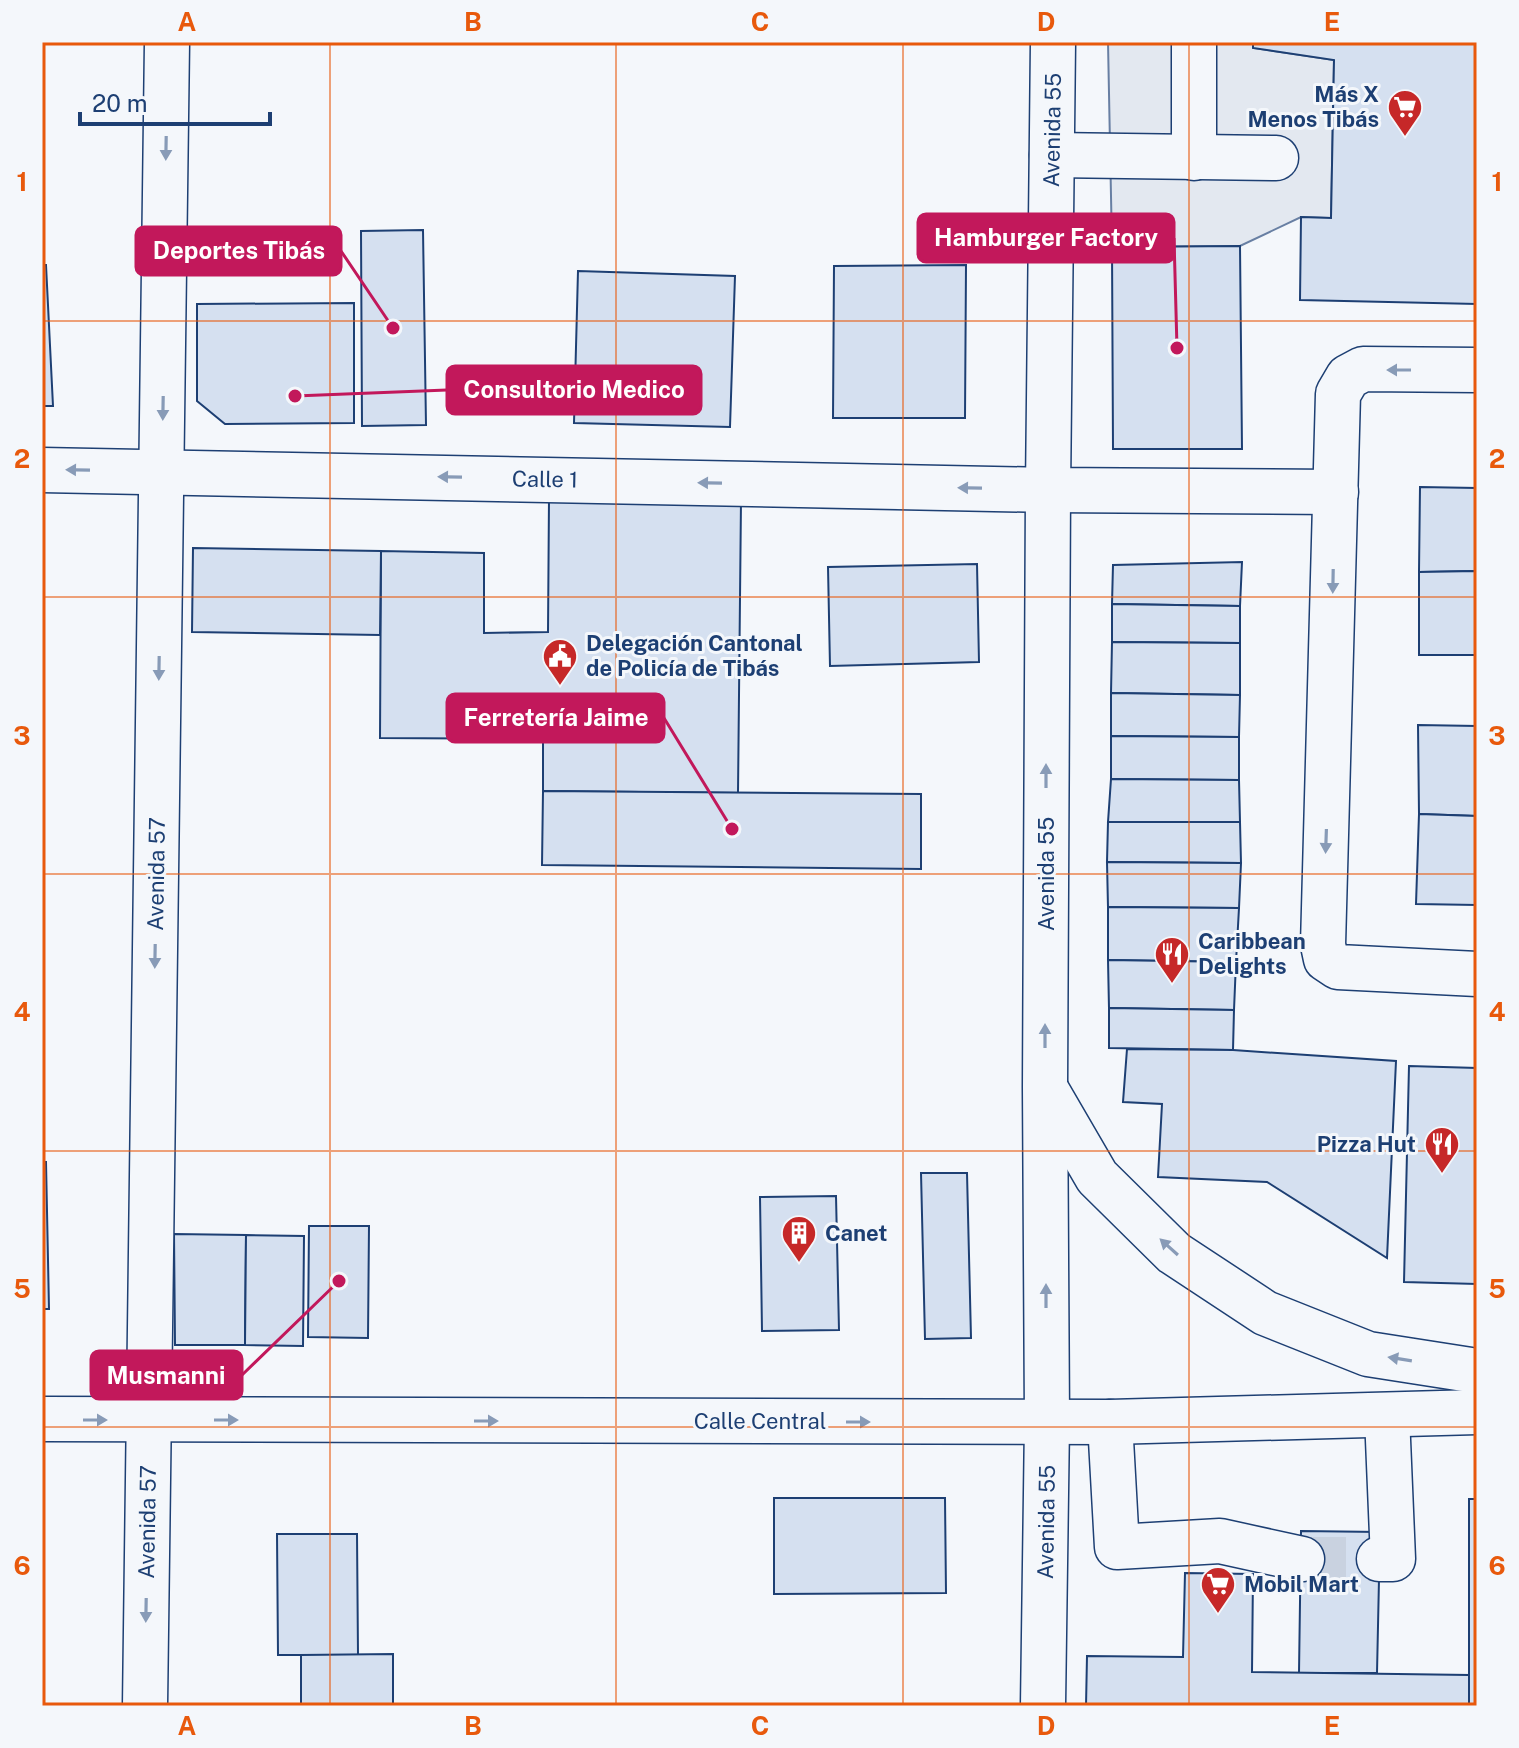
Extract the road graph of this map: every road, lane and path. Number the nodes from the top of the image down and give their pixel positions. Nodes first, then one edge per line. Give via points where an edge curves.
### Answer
1 (167, 42) edge
2 (1053, 42) edge
3 (1194, 42) edge
4 (1052, 155) junction
5 (1194, 158) junction
6 (1276, 158) dead end
7 (1477, 370) edge
8 (42, 470) edge
9 (162, 471) junction
10 (1048, 490) junction
11 (1336, 492) junction
12 (1477, 974) edge
13 (1045, 1087) junction
14 (1477, 1371) edge
15 (1477, 1412) edge
16 (1387, 1416) junction
17 (42, 1419) edge
18 (148, 1420) junction
19 (1047, 1422) junction
20 (1110, 1422) junction
21 (1302, 1559) tunnel mouth
22 (1379, 1559) dead end
23 (145, 1706) edge
24 (1043, 1706) edge

1 -> 9 main road, Avenida 57
2 - 4 main road, Avenida 55
3 - 5 main road
4 - 5 main road
4 - 10 main road, Avenida 55
5 - 6 main road
7 -> 11 main road via 1363,369 1348,377 1338,394
9 -> 8 main road, Calle 1
10 -> 9 main road, Calle 1
9 -> 18 main road, Avenida 57
10 - 11 main road, Calle 1
13 -> 10 main road, Avenida 55
11 -> 12 main road via 1326,959 1338,967
14 -> 13 main road via 1368,1354 1265,1313 1213,1279 1174,1253 1097,1177
19 -> 13 main road, Avenida 55
15 - 16 main road, Calle Central
16 - 20 main road, Calle Central
16 - 22 main road via 1393,1559
17 -> 18 main road, Calle Central
18 -> 19 main road, Calle Central
18 -> 23 main road, Avenida 57
19 - 20 main road, Calle Central
19 - 24 main road, Avenida 55
20 - 21 main road via 1117,1547 1220,1541

